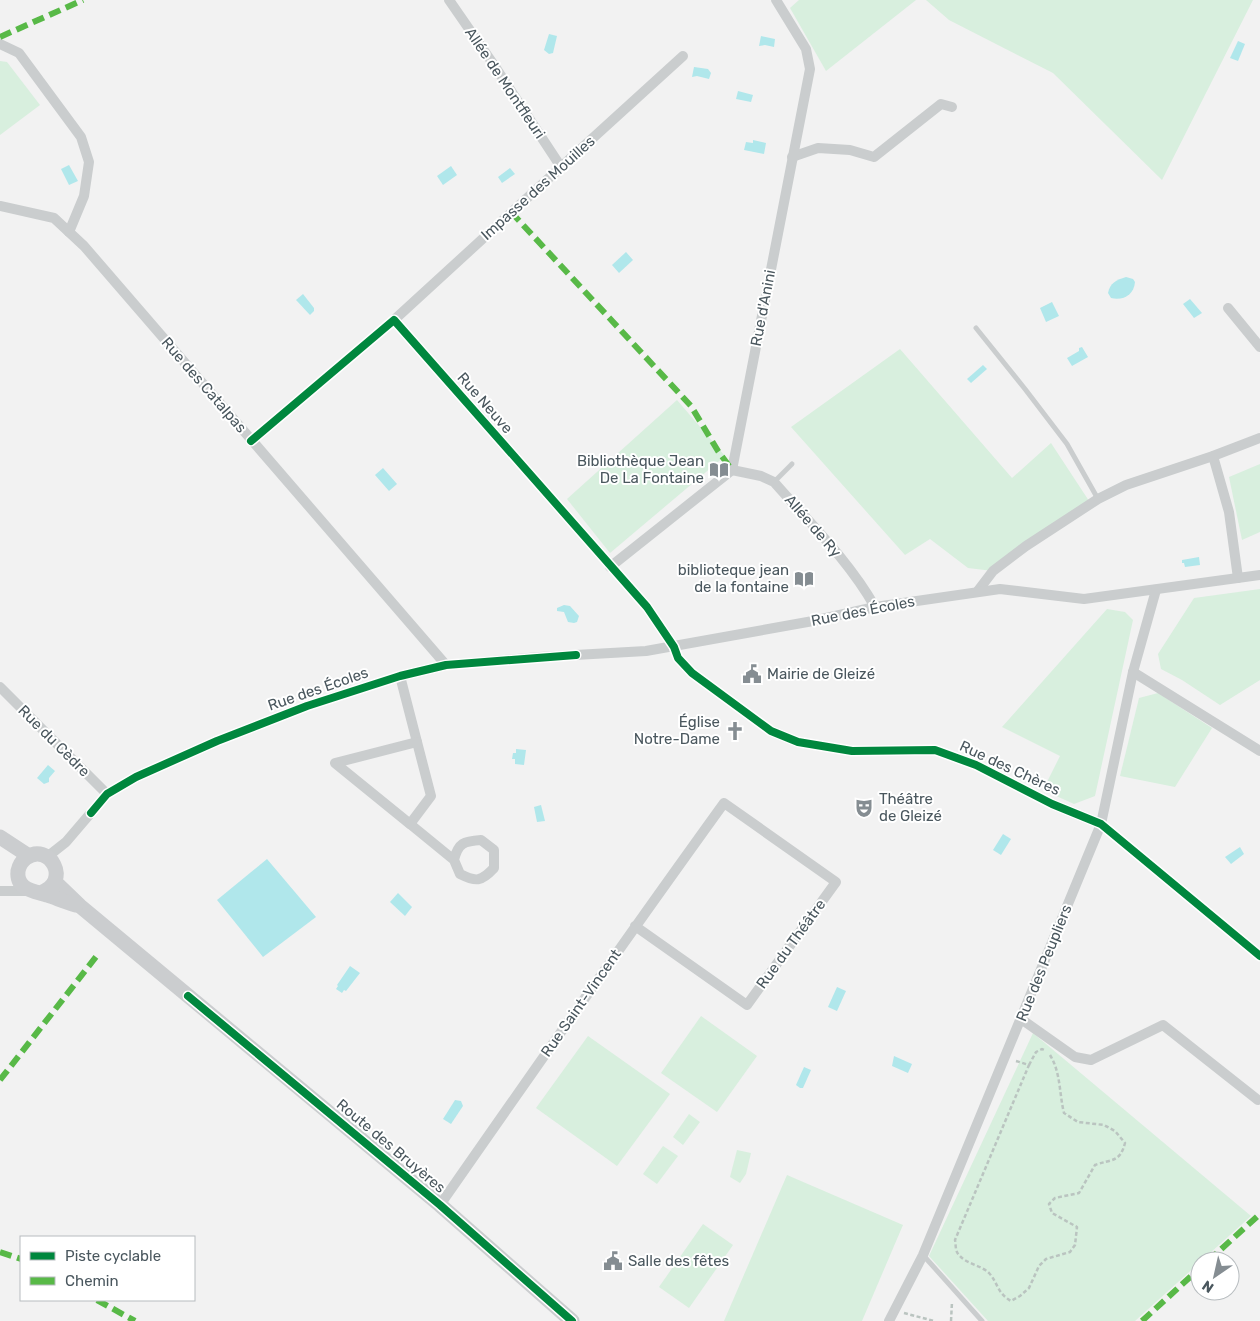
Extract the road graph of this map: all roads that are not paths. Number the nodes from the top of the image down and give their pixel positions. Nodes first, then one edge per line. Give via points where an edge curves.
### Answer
1 (449, 0) edge
2 (776, 0) edge
3 (0, 44) edge
4 (683, 56) dead end
5 (952, 107) dead end
6 (792, 157) junction
7 (561, 166) junction
8 (0, 206) edge
9 (69, 232) junction
10 (1228, 308) dead end
11 (394, 320) junction
12 (976, 328) dead end
13 (1260, 347) edge
14 (1260, 438) edge
15 (251, 441) junction
16 (1213, 456) junction
17 (792, 464) dead end
18 (732, 470) junction
19 (774, 482) junction
20 (1098, 499) junction
21 (610, 567) junction
22 (1260, 575) edge
23 (1238, 578) junction
24 (1156, 590) junction
25 (977, 592) junction
26 (876, 607) junction
27 (674, 647) junction
28 (446, 665) junction
29 (1133, 672) junction
30 (400, 676) junction
31 (0, 687) edge
32 (417, 742) junction
33 (1260, 751) edge
34 (107, 794) junction
35 (724, 802) joint
36 (410, 824) junction
37 (1101, 824) junction
38 (3, 840) edge
39 (454, 860) junction
40 (23, 865) junction
41 (52, 869) junction
42 (0, 891) edge
43 (35, 892) junction
44 (80, 906) junction
45 (635, 926) junction
46 (1260, 956) edge
47 (1021, 1019) junction
48 (1258, 1100) dead end
49 (440, 1205) junction
50 (923, 1254) junction
51 (572, 1321) edge
52 (889, 1321) edge
53 (982, 1321) edge

1 - 7 street, Allée de Montfleuri
2 - 6 street, Rue d'Anini via 806,48 810,69
3 - 9 street via 19,53 81,137 89,162 84,196
4 - 7 street, Impasse des Mouilles
5 - 6 street via 941,104 874,157 850,150 818,148
6 - 18 street, Rue d'Anini
7 - 11 street, Impasse des Mouilles
8 - 9 street, Rue des Catalpas via 54,218
9 - 15 street, Rue des Catalpas
10 - 13 street
11 - 15 street
11 - 21 street, Rue Neuve
12 - 20 lane via 1066,444
14 - 16 street
15 - 28 street, Rue des Catalpas
16 - 20 street via 1126,485
16 - 23 street via 1230,512
17 - 19 lane
18 - 19 street, Allée de Ry
18 - 21 street
19 - 26 street, Allée de Ry via 846,558
20 - 25 street via 993,571
21 - 27 street, Rue Neuve via 646,607
22 - 23 street, Rue des Écoles
23 - 24 street, Rue des Écoles
24 - 25 street, Rue des Écoles via 1084,599 1000,589
24 - 29 street, Rue des Peupliers
25 - 26 street, Rue des Écoles
26 - 27 street, Rue des Écoles
27 - 28 street, Rue des Écoles
27 - 37 street, Rue des Chères via 678,658 692,673 771,732 798,742 852,751 935,750 976,765 1052,804
28 - 30 street, Rue des Écoles
29 - 33 street
29 - 37 street, Rue des Peupliers
30 - 32 street
30 - 34 street, Rue des Écoles via 308,706 217,741 136,777
31 - 34 street, Rue du Cèdre
32 - 36 street via 431,796
32 - 36 street via 335,763
34 - 41 street, Rue des Écoles via 66,842
35 - 45 street, Rue Saint-Vincent
35 - 45 street, Rue du Théâtre via 836,882 747,1005
36 - 39 street
37 - 46 street, Rue des Chères
37 - 47 street, Rue des Peupliers
38 - 40 main road
39 - 39 street via 456,850 466,841 480,840 494,850 494,868 486,878 473,880 460,874
40 - 41 main road via 41,855
40 - 42 street
40 - 43 main road via 24,888
41 - 43 main road via 51,887
41 - 44 main road, Route des Bruyères
42 - 43 street
43 - 44 main road
44 - 49 main road, Route des Bruyères
45 - 49 street, Rue Saint-Vincent
47 - 48 street via 1076,1058 1091,1060 1163,1025
47 - 50 street, Rue des Peupliers
49 - 51 main road, Route des Bruyères
50 - 52 street, Rue des Peupliers
50 - 53 lane

